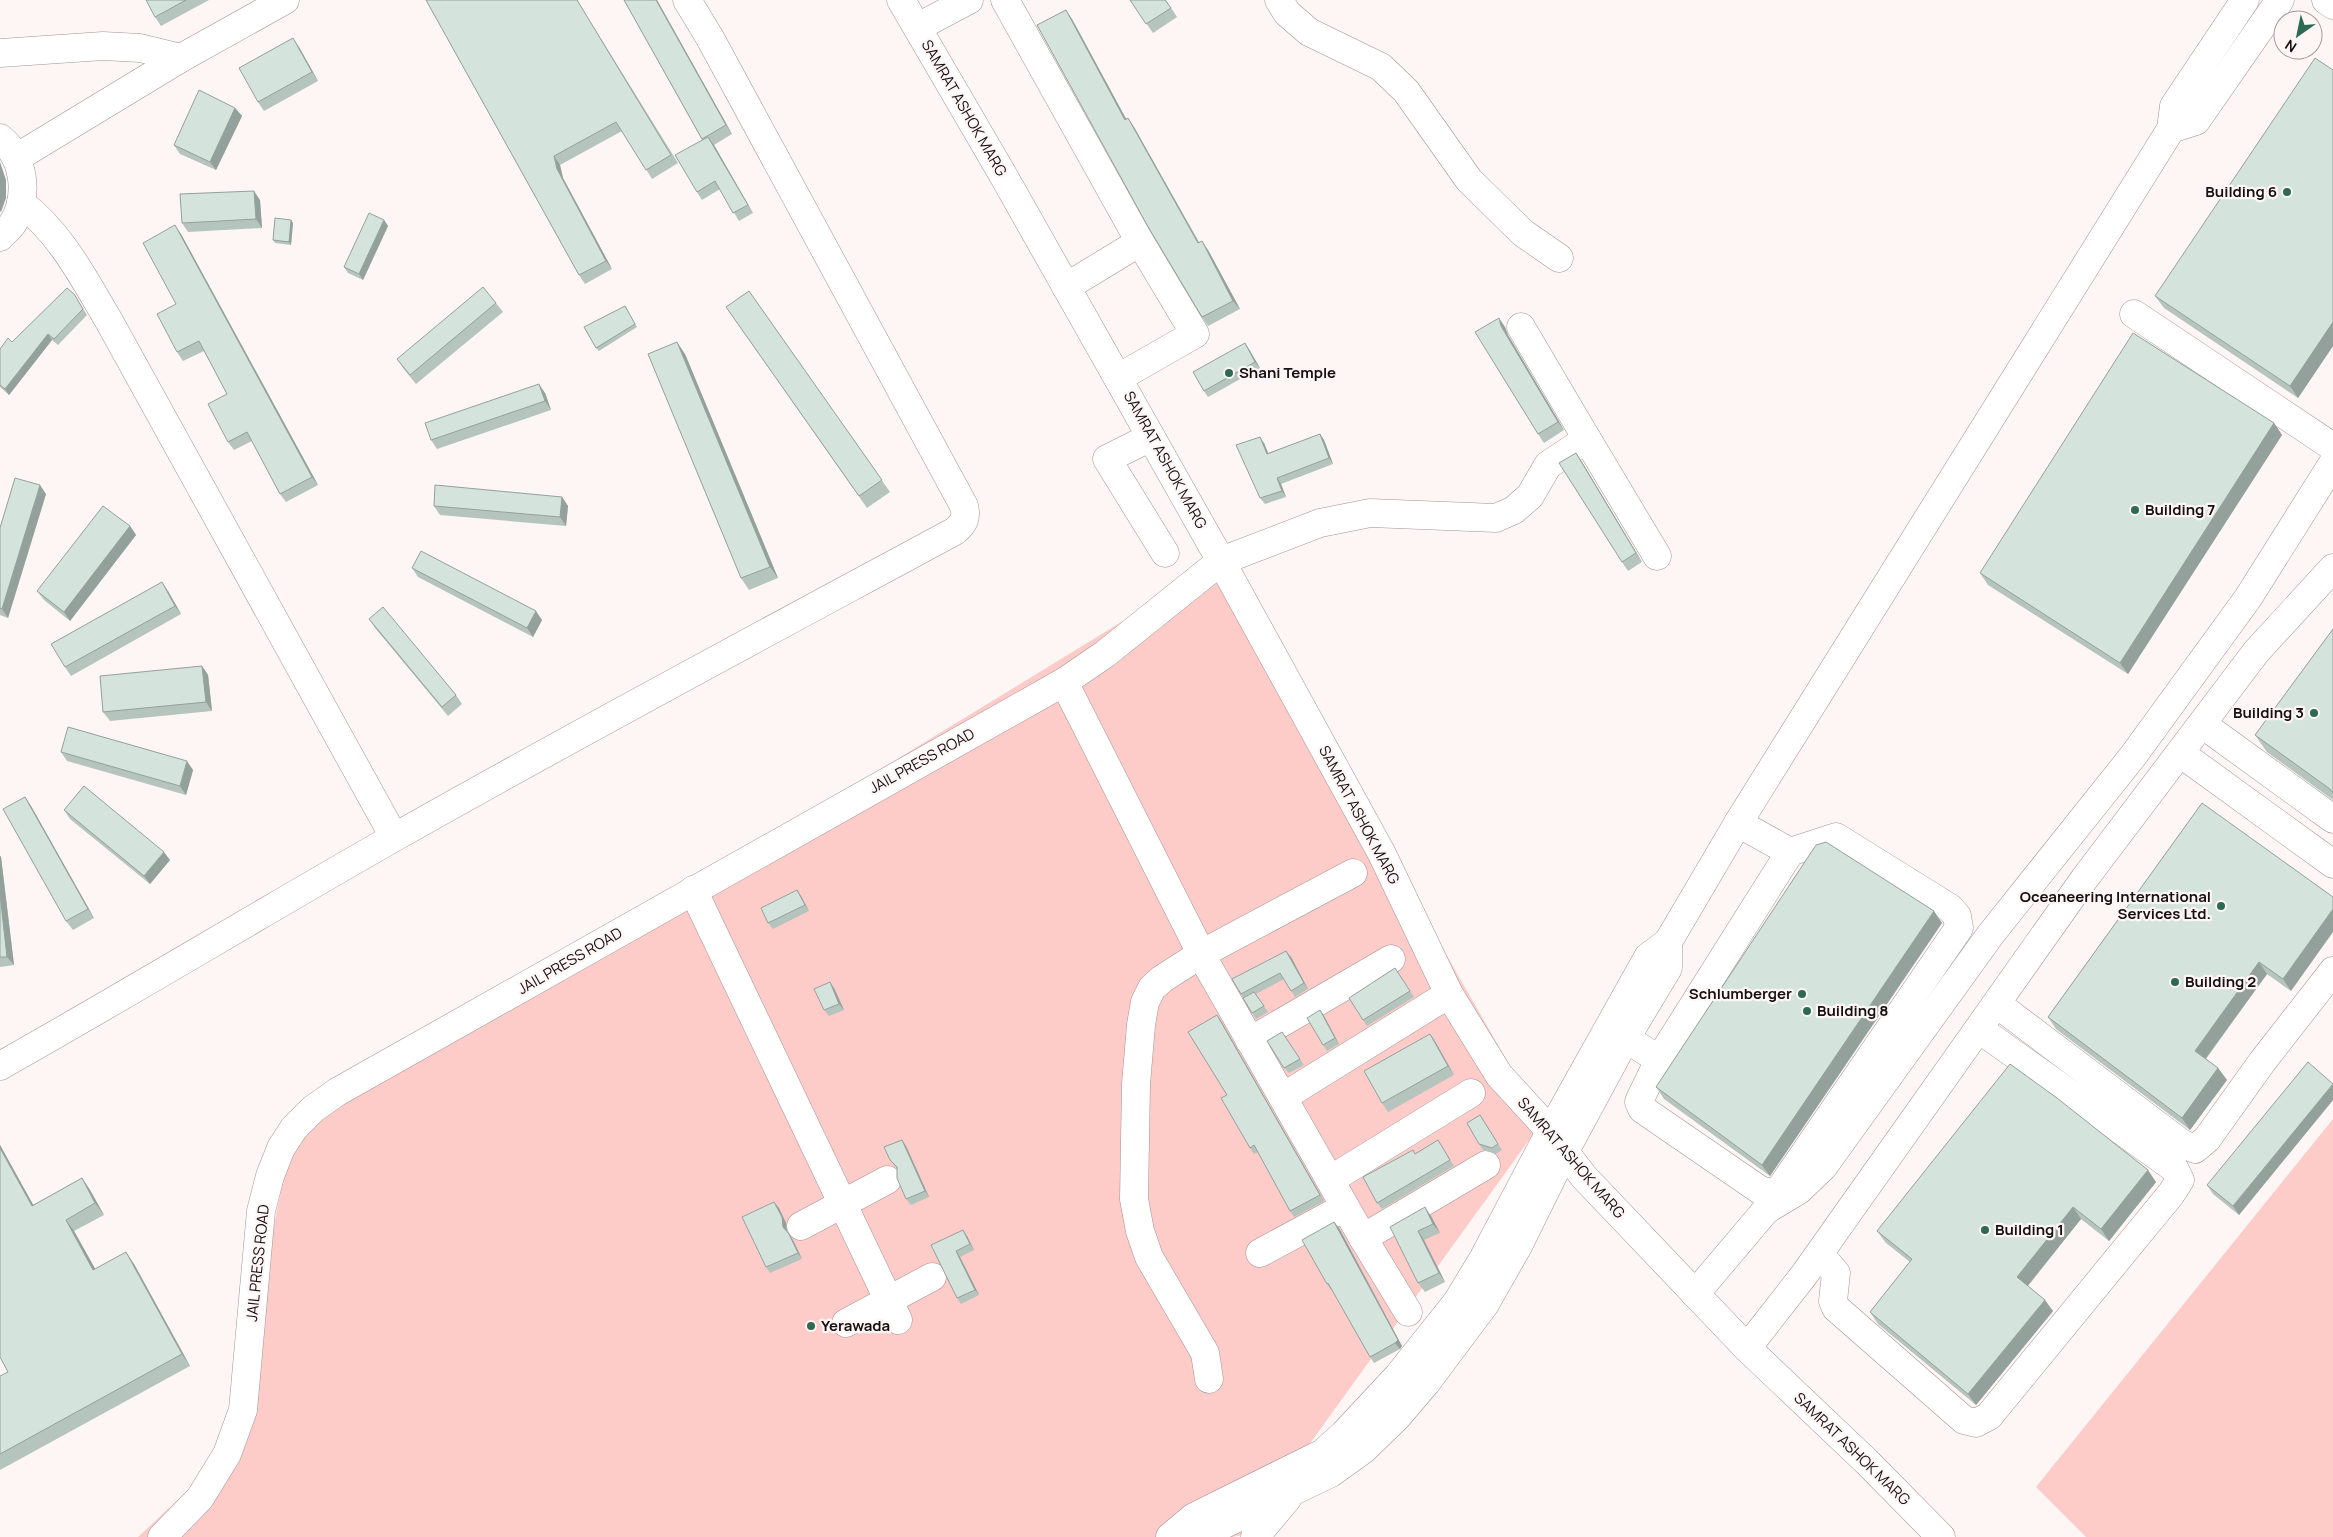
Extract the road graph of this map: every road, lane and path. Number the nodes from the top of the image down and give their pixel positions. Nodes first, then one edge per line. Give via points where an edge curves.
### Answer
1 (285, 0) edge
2 (687, 0) edge
3 (901, 0) edge
4 (969, 0) edge
5 (1005, 0) edge
6 (1279, 0) edge
7 (2246, 0) edge
8 (2326, 0) edge
9 (2333, 5) edge
10 (2274, 9) edge
11 (918, 27) junction
12 (0, 53) edge
13 (181, 58) junction
14 (2171, 129) junction
15 (8, 148) edge
16 (21, 203) junction
17 (0, 237) edge
18 (1140, 242) junction
19 (1560, 258) dead end
20 (1066, 286) junction
21 (2134, 314) dead end
22 (1521, 327) dead end
23 (1118, 378) junction
24 (1151, 437) junction
25 (1587, 439) junction
26 (2333, 447) edge
27 (2333, 463) edge
28 (1165, 553) dead end
29 (1657, 556) dead end
30 (1221, 561) junction
31 (2333, 568) edge
32 (1064, 682) junction
33 (2202, 724) junction
34 (2180, 753) junction
35 (2333, 819) edge
36 (1738, 823) junction
37 (394, 837) junction
38 (1790, 852) junction
39 (2333, 864) edge
40 (1353, 873) dead end
41 (693, 890) junction
42 (1668, 942) junction
43 (1201, 954) junction
44 (1391, 959) dead end
45 (2333, 971) edge
46 (1449, 994) junction
47 (1997, 1004) junction
48 (1979, 1029) junction
49 (1626, 1038) junction
50 (1250, 1041) junction
51 (1659, 1060) junction
52 (0, 1066) edge
53 (1471, 1094) dead end
54 (1283, 1097) junction
55 (1557, 1142) junction
56 (1486, 1165) dead end
57 (887, 1180) dead end
58 (1330, 1180) junction
59 (842, 1203) junction
60 (1346, 1207) junction
61 (801, 1226) dead end
62 (1363, 1238) junction
63 (1260, 1253) dead end
64 (1816, 1257) junction
65 (932, 1277) dead end
66 (1695, 1294) junction
67 (893, 1310) junction
68 (1408, 1312) dead end
69 (846, 1323) dead end
70 (1746, 1348) junction
71 (1209, 1379) dead end
72 (1292, 1493) junction
73 (162, 1537) edge
74 (1170, 1537) edge
75 (1203, 1537) edge
76 (1255, 1537) edge
77 (1941, 1537) edge

1 - 13 street
2 - 37 street via 964,506 963,524
3 - 11 street, SAMRAT ASHOK MARG
4 - 11 street
5 - 18 street
6 - 19 street via 1287,13 1309,32 1381,67 1406,91 1469,180 1523,234
7 - 10 street
7 - 14 street via 2174,106
8 - 9 street
10 - 14 street via 2196,121
11 - 20 street, SAMRAT ASHOK MARG
12 - 13 street via 104,46 140,48
13 - 15 street
14 - 36 street
15 - 16 street via 23,180
16 - 17 street via 12,224
16 - 37 street via 39,216 68,253 109,321
18 - 20 street
18 - 23 street via 1194,334
20 - 23 street, SAMRAT ASHOK MARG
21 - 26 street
22 - 25 street
23 - 24 street, SAMRAT ASHOK MARG
24 - 28 street via 1107,459
24 - 30 street, SAMRAT ASHOK MARG
25 - 29 street
25 - 30 street, JAIL PRESS ROAD via 1548,465 1530,496 1514,510 1496,518 1370,512 1320,522
27 - 66 street via 2248,598 2133,756 1991,934 1823,1167 1800,1190 1766,1210
30 - 32 street, JAIL PRESS ROAD
30 - 46 street, SAMRAT ASHOK MARG via 1382,854
31 - 33 street via 2256,652
32 - 41 street, JAIL PRESS ROAD
32 - 43 street
33 - 34 street
33 - 35 street
34 - 39 street
34 - 47 street via 2085,878
36 - 38 street
36 - 42 street
37 - 52 street
38 - 51 street
38 - 51 street via 1836,837 1950,908 1957,916 1959,928 1780,1188 1772,1193 1760,1190 1642,1109 1639,1102
40 - 43 street
41 - 59 street
41 - 73 street, JAIL PRESS ROAD via 337,1092 294,1128 281,1148 261,1211 243,1410 227,1454 200,1498
42 - 49 street via 1668,968
42 - 55 street via 1648,957
43 - 50 street
43 - 71 street via 1162,978 1145,1002 1136,1084 1134,1200 1149,1257 1205,1353
44 - 50 street
45 - 47 street via 2207,1139 2195,1149 2181,1143
46 - 54 street
46 - 55 street, SAMRAT ASHOK MARG via 1499,1075
47 - 48 street
48 - 64 street
48 - 64 street via 2174,1168 2180,1180 2171,1194 1989,1416 1976,1424 1964,1420 1836,1308 1833,1301 1836,1273
49 - 51 street
49 - 55 street
50 - 54 street
53 - 58 street
54 - 58 street
55 - 66 street, SAMRAT ASHOK MARG via 1584,1177
55 - 72 street via 1486,1304 1397,1417 1363,1450 1331,1473
55 - 74 street via 1457,1302 1398,1376 1344,1434 1323,1453 1194,1517
56 - 62 street
57 - 59 street
58 - 60 street
59 - 61 street
59 - 67 street
60 - 62 street
60 - 63 street
62 - 68 street
64 - 70 street
65 - 67 street
66 - 70 street, SAMRAT ASHOK MARG
67 - 69 street
70 - 77 street, SAMRAT ASHOK MARG
72 - 75 street
72 - 76 street

